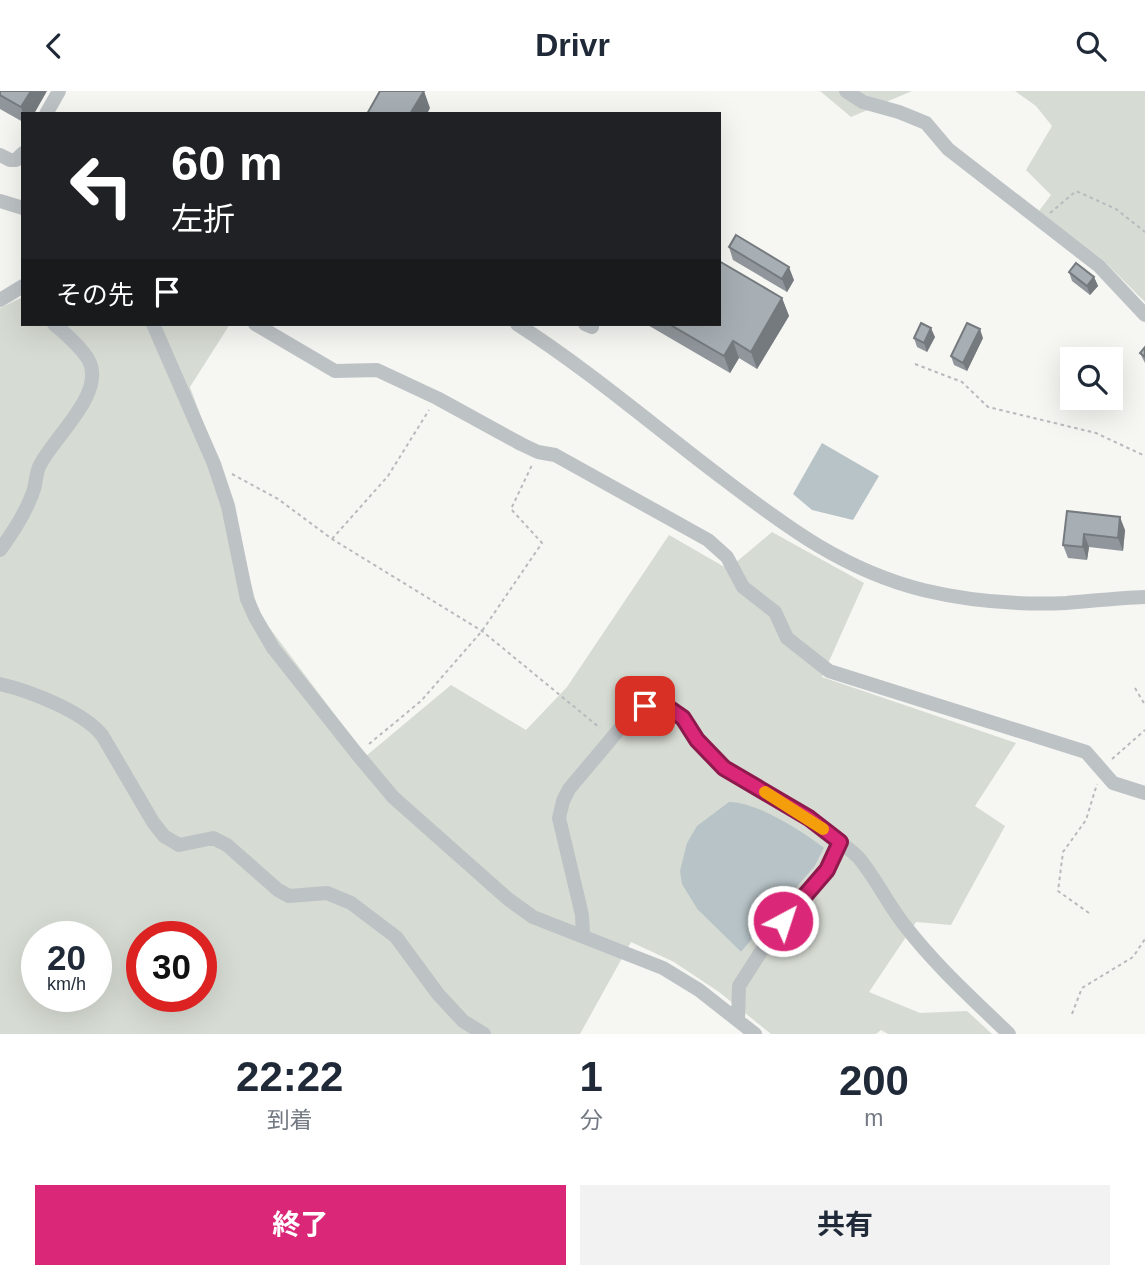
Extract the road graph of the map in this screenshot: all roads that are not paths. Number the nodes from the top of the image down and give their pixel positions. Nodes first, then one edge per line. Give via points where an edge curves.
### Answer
1 (59, 91) edge
2 (846, 91) edge
3 (47, 112) edge
4 (0, 155) edge
5 (21, 155) edge
6 (0, 201) edge
7 (21, 207) edge
8 (1145, 315) edge
9 (56, 326) edge
10 (154, 326) edge
11 (259, 326) edge
12 (520, 326) edge
13 (0, 550) edge
14 (1145, 597) edge
15 (0, 684) edge
16 (1145, 793) edge
17 (840, 842) junction
18 (583, 936) junction
19 (738, 1019) junction
20 (484, 1034) edge
21 (755, 1034) edge
22 (1009, 1034) edge

1 - 3 street
2 - 8 street via 863,102 926,123 948,149 1099,266
4 - 5 street via 16,160
6 - 7 street
9 - 13 street via 90,362 91,383 78,414 54,441 38,469 25,511
10 - 18 street via 214,464 228,506 247,599 272,648 393,797 508,899 533,917
11 - 16 street via 335,371 377,370 437,398 538,452 555,455 708,540 727,557 743,587 775,612 787,638 829,671 1086,752 1113,783
12 - 14 street via 561,352 773,516 848,563 923,590 975,599 1064,603
15 - 20 street via 36,694 93,725 164,836 179,845 213,838 289,896 327,894 351,903 396,937 446,1003
17 - 18 street via 809,818 724,768 683,718 667,707 645,706 633,713 563,800 559,818
17 - 19 street via 827,870 769,939 739,986
17 - 22 street via 857,856 908,930
18 - 19 street via 663,968
19 - 21 street

